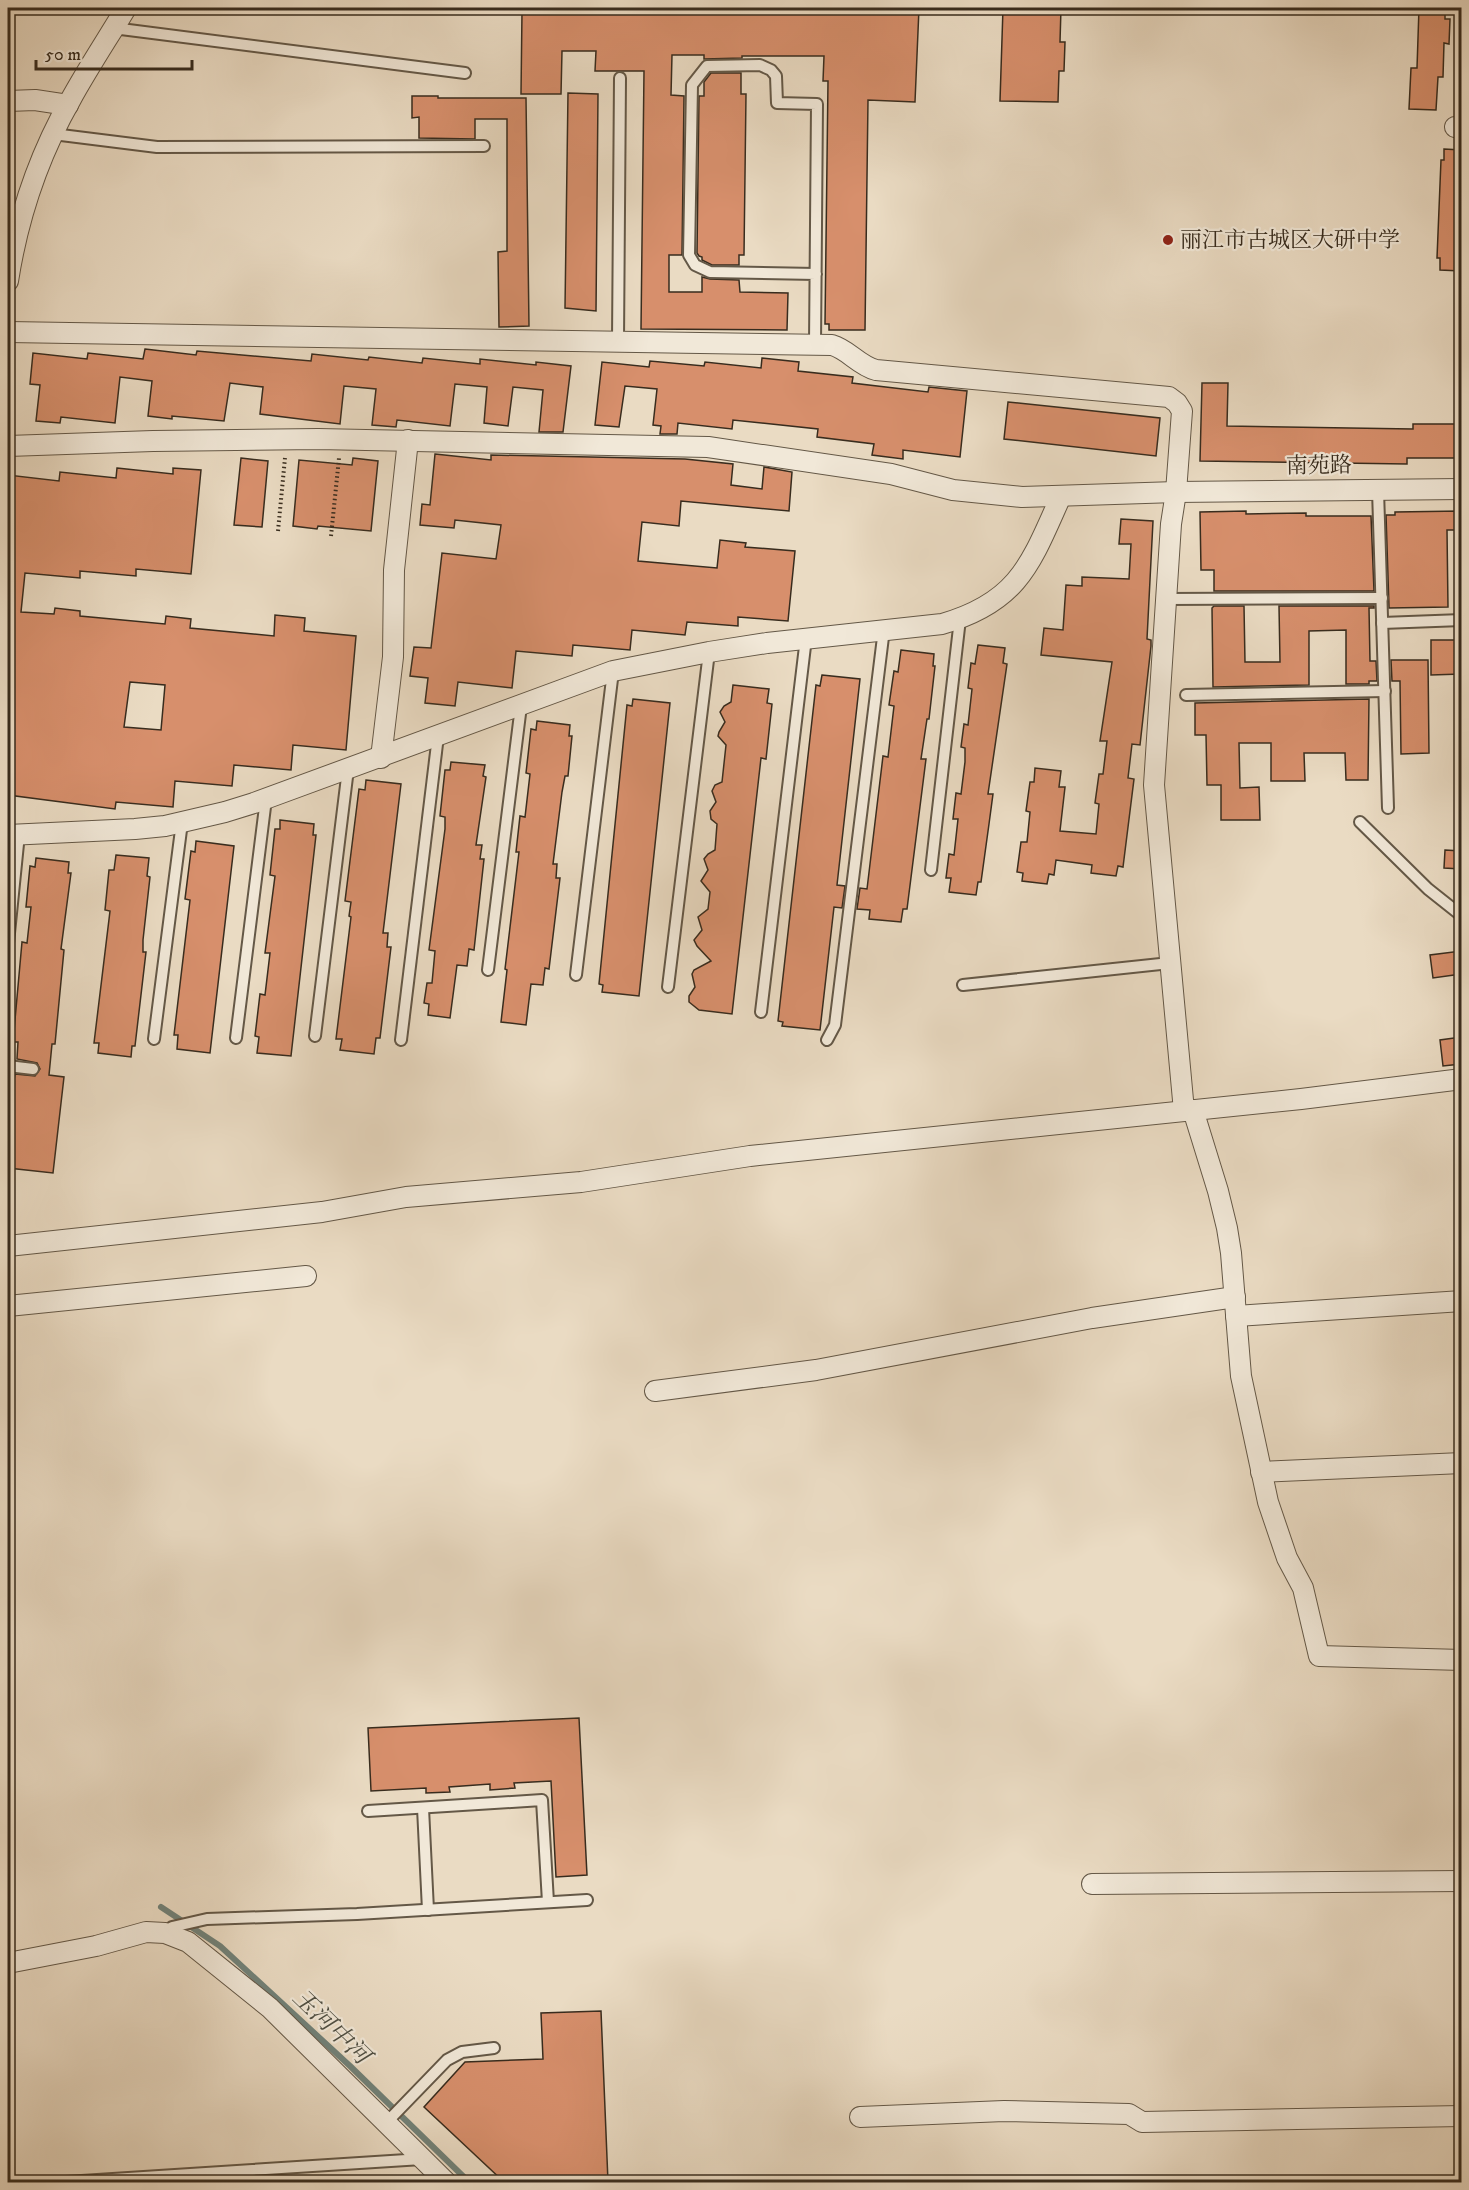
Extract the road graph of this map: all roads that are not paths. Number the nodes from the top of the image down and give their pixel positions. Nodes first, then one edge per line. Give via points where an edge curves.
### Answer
1 (126, 8) edge
2 (113, 28) junction
3 (465, 73) dead end
4 (620, 78) dead end
5 (8, 100) edge
6 (68, 105) junction
7 (53, 134) junction
8 (484, 146) dead end
9 (816, 274) junction
10 (8, 281) edge
11 (8, 332) edge
12 (618, 341) junction
13 (815, 345) junction
14 (408, 440) junction
15 (8, 446) edge
16 (1461, 489) edge
17 (1378, 490) junction
18 (1176, 492) junction
19 (1061, 496) junction
20 (1382, 598) junction
21 (1166, 600) junction
22 (960, 619) junction
23 (1461, 620) edge
24 (1382, 622) junction
25 (884, 629) junction
26 (806, 638) junction
27 (709, 652) junction
28 (613, 671) junction
29 (1385, 691) junction
30 (1186, 695) dead end
31 (521, 706) junction
32 (438, 736) junction
33 (381, 758) junction
34 (348, 769) junction
35 (266, 799) junction
36 (1388, 807) dead end
37 (182, 822) junction
38 (1360, 822) dead end
39 (13, 835) edge
40 (931, 870) dead end
41 (1461, 916) edge
42 (8, 944) edge
43 (1170, 963) junction
44 (488, 970) dead end
45 (576, 975) dead end
46 (963, 985) dead end
47 (668, 987) dead end
48 (761, 1012) dead end
49 (315, 1036) dead end
50 (236, 1038) dead end
51 (154, 1039) dead end
52 (401, 1040) dead end
53 (827, 1040) dead end
54 (8, 1066) edge
55 (33, 1069) dead end
56 (1461, 1079) edge
57 (1189, 1111) junction
58 (8, 1246) edge
59 (306, 1276) dead end
60 (1461, 1301) edge
61 (8, 1306) edge
62 (1235, 1306) junction
63 (655, 1391) dead end
64 (1461, 1462) edge
65 (1261, 1472) junction
66 (1461, 1660) edge
67 (423, 1808) junction
68 (368, 1811) dead end
69 (1461, 1881) edge
70 (1092, 1884) dead end
71 (587, 1900) dead end
72 (548, 1902) junction
73 (428, 1910) junction
74 (165, 1933) junction
75 (8, 1963) edge
76 (494, 2048) dead end
77 (1461, 2116) edge
78 (860, 2117) dead end
79 (386, 2123) junction
80 (422, 2159) junction
81 (66, 2182) edge
82 (446, 2182) edge

1 - 2 street
2 - 3 lane
2 - 6 street
4 - 12 lane
5 - 6 street
6 - 7 street
7 - 8 lane via 157,147
7 - 10 street via 26,203
9 - 9 lane via 710,272 695,265 689,255 692,85 707,66 766,67 776,76 777,103 817,104
9 - 13 lane
11 - 12 street
12 - 13 street
13 - 18 street via 840,348 876,370 1168,398 1182,411
14 - 15 street, 南苑路
14 - 19 street, 南苑路 via 708,447 891,474 974,493
14 - 33 street via 394,570 393,657
16 - 17 street, 南苑路
17 - 18 street, 南苑路
17 - 20 lane
18 - 19 street, 南苑路
18 - 21 street
19 - 22 street via 1032,561 1021,576 993,602
20 - 21 lane
20 - 24 lane
21 - 43 street via 1155,785
22 - 25 street
22 - 40 lane
23 - 24 lane
24 - 29 lane
25 - 26 street
25 - 53 lane via 835,1025
26 - 27 street
26 - 48 lane
27 - 28 street
27 - 47 lane
28 - 31 street
28 - 45 lane
29 - 30 lane
29 - 36 lane
31 - 32 street
31 - 44 lane
32 - 33 street
32 - 52 lane
33 - 34 street
34 - 35 street
34 - 49 lane
35 - 37 street
35 - 50 lane
37 - 39 street via 135,829
37 - 51 lane
38 - 41 lane
39 - 42 lane
43 - 46 lane
43 - 57 street
54 - 55 lane
56 - 57 street
57 - 58 street via 762,1155 581,1182 406,1197 322,1212
57 - 62 street via 1227,1228
59 - 61 street
60 - 62 street
62 - 63 street via 1092,1318 816,1370
62 - 65 street via 1241,1376
64 - 65 street
65 - 66 street via 1275,1526 1303,1588 1319,1656
67 - 68 lane
67 - 72 lane via 542,1800
67 - 73 lane
69 - 70 street
71 - 72 lane
72 - 73 lane
73 - 74 lane via 207,1919 172,1927
74 - 75 street via 146,1932
74 - 79 street via 188,1942 270,2008
76 - 79 lane via 462,2052 447,2060
77 - 78 street via 1142,2122 1129,2114 1004,2111
79 - 80 street
80 - 81 lane
80 - 82 street

